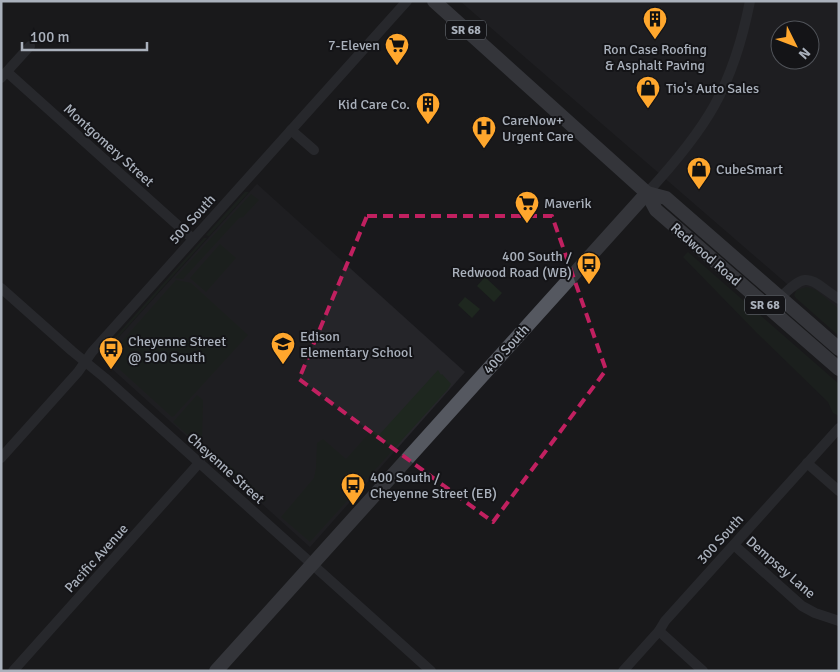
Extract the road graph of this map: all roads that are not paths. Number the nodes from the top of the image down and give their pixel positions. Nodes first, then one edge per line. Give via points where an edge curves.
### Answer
1 (407, 1) edge
2 (434, 1) edge
3 (750, 1) edge
4 (30, 46) dead end
5 (4, 75) edge
6 (291, 130) junction
7 (314, 150) dead end
8 (647, 192) junction
9 (193, 239) junction
10 (1, 288) edge
11 (780, 298) junction
12 (839, 299) edge
13 (839, 349) edge
14 (85, 361) junction
15 (839, 369) edge
16 (839, 428) edge
17 (2, 457) edge
18 (200, 462) junction
19 (807, 463) junction
20 (839, 491) edge
21 (734, 544) junction
22 (312, 564) junction
23 (839, 621) edge
24 (658, 631) junction
25 (13, 671) edge
26 (216, 671) edge
27 (431, 671) edge
28 (623, 671) edge
29 (703, 671) edge

1 - 6 street, 500 South
2 - 8 main road, Redwood Road / SR 68
3 - 8 street, 400 South via 739,51 718,101 694,139
4 - 5 street
5 - 9 street, Montgomery Street
6 - 7 street
6 - 9 street, 500 South
8 - 11 main road, Redwood Road / SR 68 via 666,198
8 - 15 main road, Redwood Road / SR 68 via 656,210
8 - 22 main road, 400 South
9 - 14 street, 500 South
10 - 14 street, Cheyenne Street
11 - 12 street via 794,284 806,279
11 - 13 main road, Redwood Road / SR 68
14 - 17 street, 500 South
14 - 18 street, Cheyenne Street
16 - 19 street, 300 South
18 - 22 street, Cheyenne Street
18 - 25 street, Pacific Avenue
19 - 20 street
19 - 21 street, 300 South
21 - 23 street, Dempsey Lane via 802,606
21 - 24 street, 300 South
22 - 26 main road, 400 South
22 - 27 street, Cheyenne Street
24 - 28 street, 300 South
24 - 29 street

